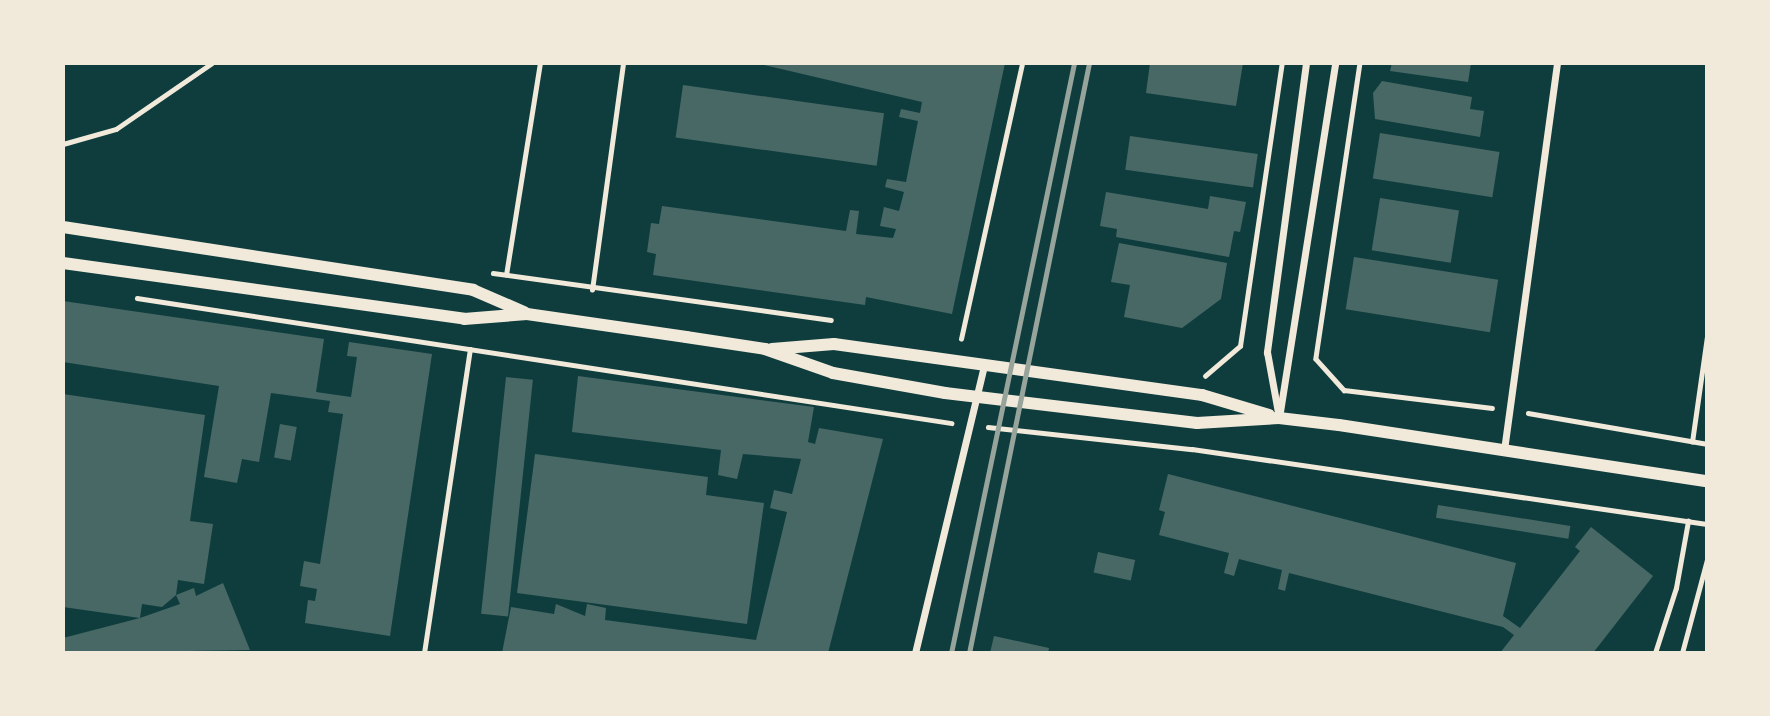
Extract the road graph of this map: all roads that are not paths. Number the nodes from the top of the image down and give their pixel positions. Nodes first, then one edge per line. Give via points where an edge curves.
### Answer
1 (1306, 63) edge
2 (1335, 63) edge
3 (1557, 63) edge
4 (63, 227) edge
5 (63, 263) edge
6 (527, 314) junction
7 (765, 349) junction
8 (984, 365) junction
9 (975, 396) junction
10 (1279, 418) junction
11 (1504, 450) junction
12 (1701, 481) edge
13 (915, 653) edge

1 - 10 street via 1267,352
2 - 10 street
3 - 11 street
4 - 6 street via 472,290
5 - 6 street via 464,319
6 - 7 street
7 - 8 street via 834,344
7 - 9 street via 833,373
8 - 9 street
8 - 10 street via 1202,395
9 - 10 street via 1197,423
9 - 13 street
10 - 11 street
11 - 12 street

